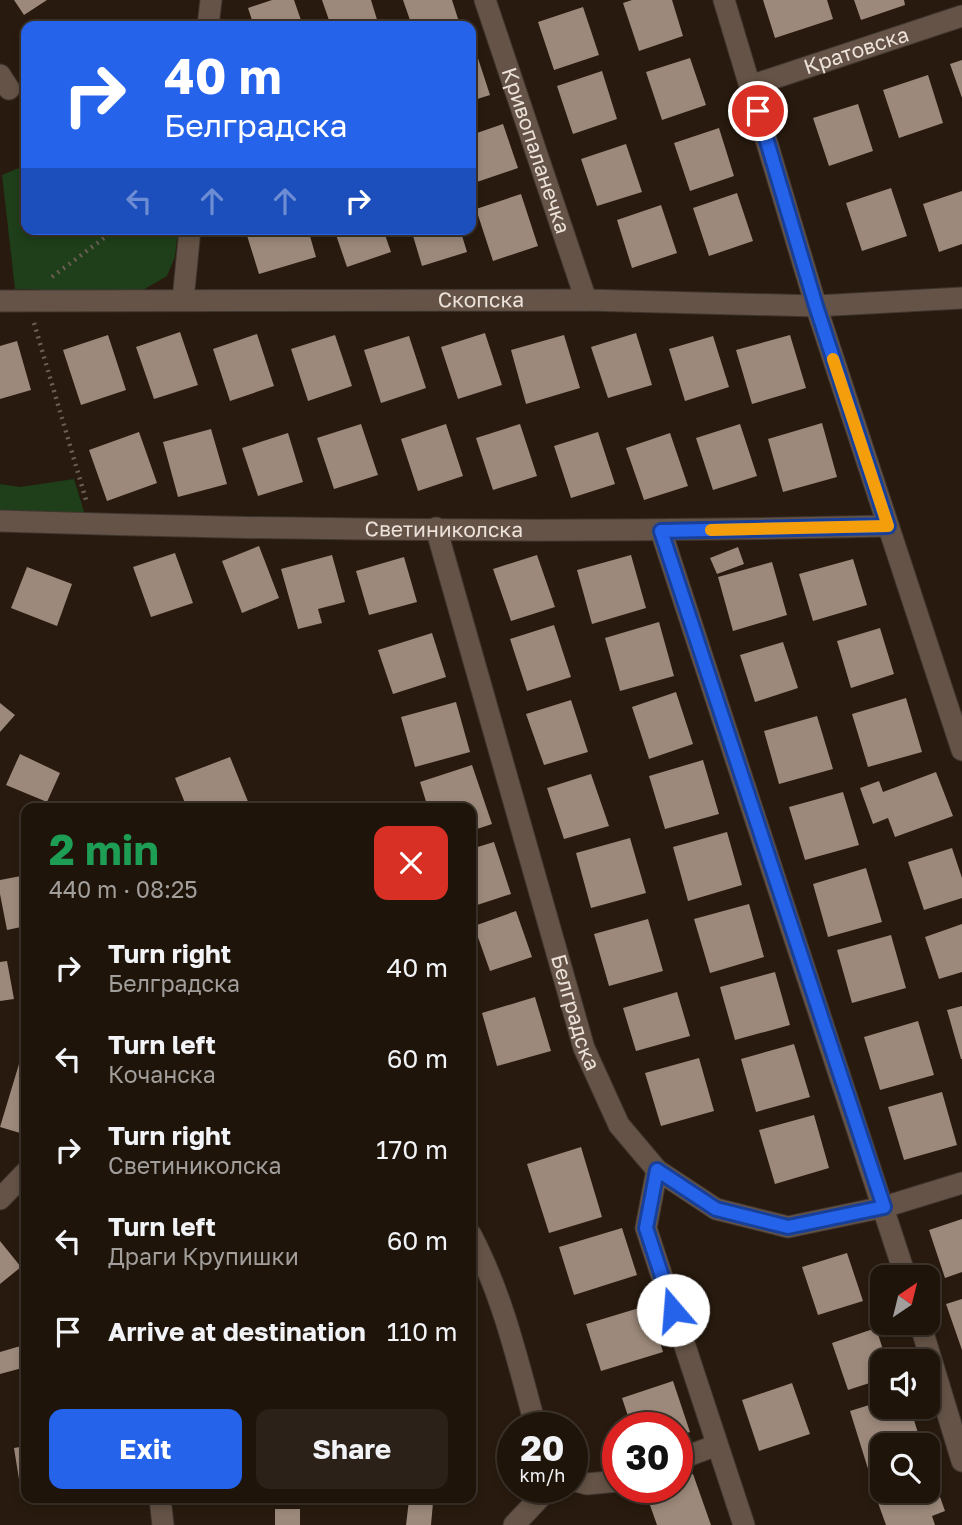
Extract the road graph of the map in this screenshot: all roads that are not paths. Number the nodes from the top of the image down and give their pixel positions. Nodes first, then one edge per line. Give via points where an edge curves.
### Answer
1 (211, 0) edge
2 (485, 0) edge
3 (724, 0) edge
4 (962, 16) edge
5 (209, 21) edge
6 (750, 86) junction
7 (189, 235) edge
8 (962, 298) edge
9 (183, 300) junction
10 (586, 300) junction
11 (0, 301) edge
12 (816, 306) junction
13 (0, 521) edge
14 (888, 526) junction
15 (436, 528) junction
16 (661, 531) junction
17 (962, 750) edge
18 (657, 1170) junction
19 (21, 1177) edge
20 (962, 1183) edge
21 (0, 1199) edge
22 (884, 1207) junction
23 (476, 1246) edge
24 (902, 1265) edge
25 (924, 1335) edge
26 (532, 1412) edge
27 (717, 1445) junction
28 (693, 1454) edge
29 (962, 1461) edge
30 (161, 1503) edge
31 (535, 1503) edge
32 (163, 1525) edge
33 (514, 1525) edge
34 (744, 1525) edge

1 - 5 street
2 - 10 street, Кривопаланечка
3 - 6 street
4 - 6 street, Кратовска
6 - 12 street
7 - 9 street
8 - 12 street, Скопска
9 - 10 street, Скопска
9 - 11 street, Скопска
10 - 12 street, Скопска
12 - 14 street
13 - 15 street, Светиниколска via 217,528
14 - 16 street, Светиниколска
14 - 17 street
15 - 16 street, Светиниколска
15 - 18 street, Белградска via 584,1048 619,1125
16 - 22 street
18 - 22 street, Белградска via 716,1209 788,1227
18 - 27 street via 646,1228
19 - 21 street
20 - 22 street, Белградска
22 - 24 street
23 - 26 street via 495,1286
25 - 29 street
27 - 28 street
27 - 34 street
30 - 32 street
31 - 33 street

